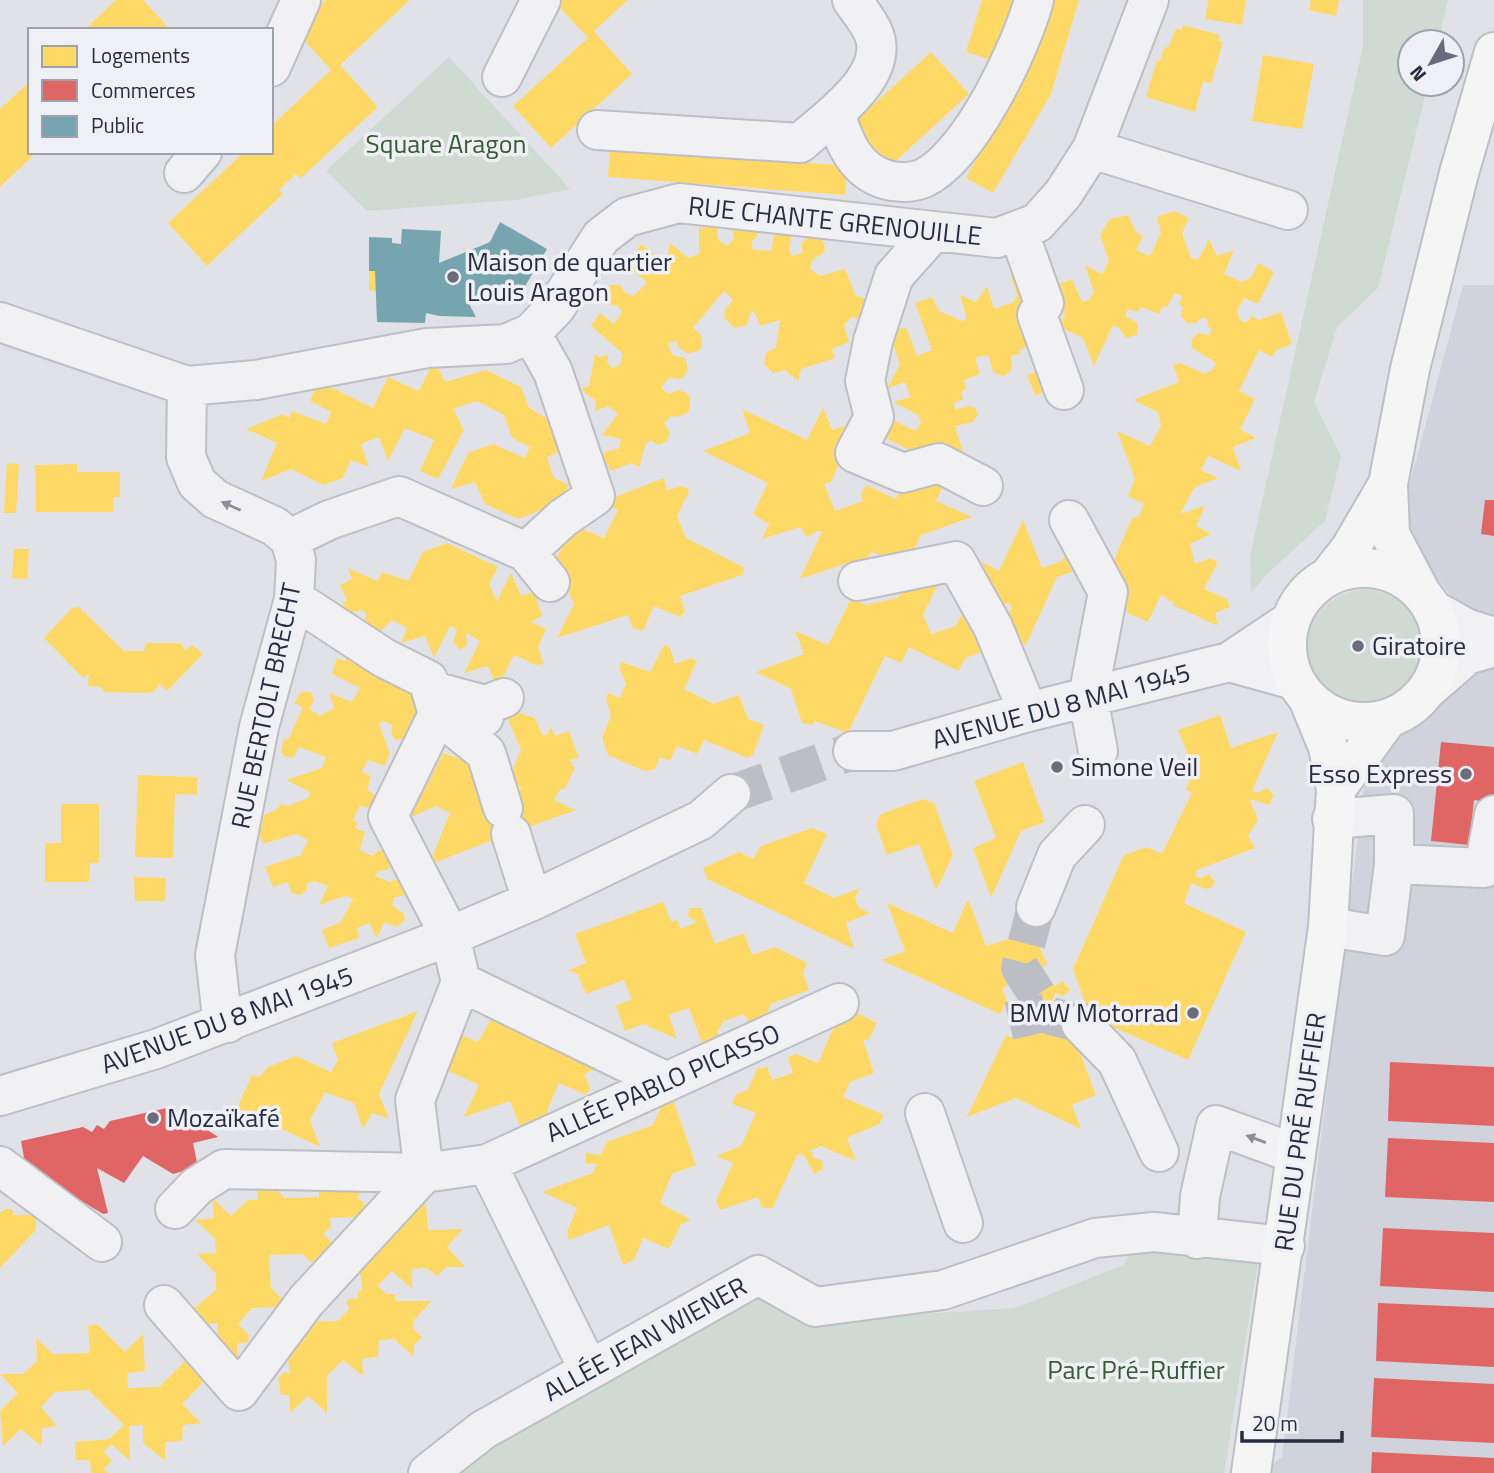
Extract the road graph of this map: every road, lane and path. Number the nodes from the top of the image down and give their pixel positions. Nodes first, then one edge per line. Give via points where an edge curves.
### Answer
1 (301, 0) edge
2 (541, 0) edge
3 (852, 0) edge
4 (1034, 0) edge
5 (1149, 0) edge
6 (1494, 52) edge
7 (273, 63) edge
8 (502, 77) dead end
9 (835, 113) junction
10 (597, 130) dead end
11 (1092, 149) junction
12 (1287, 210) dead end
13 (873, 225) junction
14 (1018, 230) junction
15 (934, 231) junction
16 (894, 276) junction
17 (0, 322) edge
18 (531, 333) junction
19 (187, 386) junction
20 (1064, 390) dead end
21 (1388, 484) junction
22 (983, 486) dead end
23 (1069, 520) dead end
24 (290, 539) junction
25 (526, 552) junction
26 (1329, 576) junction
27 (858, 581) dead end
28 (550, 582) dead end
29 (294, 599) junction
30 (1426, 600) junction
31 (1289, 622) junction
32 (1494, 637) edge
33 (1494, 647) edge
34 (1229, 662) junction
35 (1429, 689) junction
36 (1301, 690) junction
37 (1088, 697) junction
38 (504, 698) dead end
39 (1028, 712) junction
40 (438, 714) junction
41 (1387, 720) junction
42 (1098, 751) dead end
43 (857, 764) tunnel mouth
44 (1334, 804) junction
45 (736, 806) tunnel mouth
46 (1494, 815) edge
47 (1085, 825) dead end
48 (1394, 864) junction
49 (532, 901) junction
50 (1036, 907) tunnel mouth
51 (1328, 927) junction
52 (450, 936) junction
53 (461, 982) junction
54 (839, 1003) dead end
55 (228, 1023) junction
56 (1081, 1024) tunnel mouth
57 (667, 1082) junction
58 (0, 1096) edge
59 (925, 1113) dead end
60 (1159, 1152) dead end
61 (1297, 1154) junction
62 (487, 1164) junction
63 (0, 1166) edge
64 (424, 1173) junction
65 (174, 1209) dead end
66 (963, 1223) dead end
67 (1197, 1239) junction
68 (102, 1242) dead end
69 (1285, 1246) junction
70 (164, 1305) dead end
71 (589, 1370) junction
72 (458, 1460) edge
73 (428, 1473) edge
74 (1251, 1473) edge

1 - 7 street
2 - 8 street
3 - 9 street via 874,33 876,58 871,74
4 - 9 street via 1025,33 977,121 958,151 923,178 898,183 871,175 845,145
5 - 11 street, RUE CHANTE GRENOUILLE
6 - 21 main road via 1410,369
9 - 10 street via 800,143
11 - 12 street
11 - 14 street, RUE CHANTE GRENOUILLE via 1063,194 1037,223
13 - 15 street, RUE CHANTE GRENOUILLE
13 - 16 street
13 - 18 street, RUE CHANTE GRENOUILLE via 679,203 627,217 601,237 556,307
14 - 15 street, RUE CHANTE GRENOUILLE via 997,238
14 - 20 street via 1044,303 1037,315
15 - 16 street
16 - 22 street via 864,381 874,417 855,453 903,473 939,463
17 - 19 street
18 - 19 street, RUE CHANTE GRENOUILLE via 506,344 427,348 256,380
18 - 25 street via 553,372 595,496
24 -> 19 street via 274,526 215,499 197,483 186,457
21 - 26 main road
21 - 30 main road via 1390,534
23 - 37 street via 1108,592
24 - 25 street via 398,496
24 - 29 street, RUE BERTOLT BRECHT via 296,559
25 - 28 street
26 - 30 main road via 1356,568 1384,570 1398,575
26 - 31 main road via 1312,587
27 - 39 street via 956,561 993,627
29 - 40 street via 384,658 428,680
29 - 55 street, RUE BERTOLT BRECHT via 259,727 215,955 220,1008
30 - 32 street via 1468,629
30 - 35 main road via 1440,630 1441,656
31 - 34 street, AVENUE DU 8 MAI 1945
31 - 36 main road via 1286,655
33 - 35 street via 1467,654
34 - 36 street, AVENUE DU 8 MAI 1945
34 - 37 street, AVENUE DU 8 MAI 1945
35 - 41 main road via 1409,709
36 - 41 main road via 1333,717 1354,723
36 - 44 main road, RUE DU PRÉ RUFFIER via 1328,747
37 - 39 street, AVENUE DU 8 MAI 1945
37 - 42 street
38 - 40 street via 485,705 437,692 447,704 484,717 464,722 457,716
39 - 43 street, AVENUE DU 8 MAI 1945
40 - 49 street via 486,753
40 - 52 street via 388,816
41 - 44 main road
44 - 48 street via 1394,814
44 - 51 main road, RUE DU PRÉ RUFFIER
45 - 49 street, AVENUE DU 8 MAI 1945
46 - 48 street via 1483,868
47 - 50 street via 1057,855
48 - 51 street via 1385,936
49 - 52 street, AVENUE DU 8 MAI 1945
51 - 61 main road, RUE DU PRÉ RUFFIER
52 - 53 street
52 - 55 street, AVENUE DU 8 MAI 1945
53 - 57 street
53 - 64 street via 415,1100
54 - 57 street, ALLÉE PABLO PICASSO
55 - 58 street, AVENUE DU 8 MAI 1945 via 78,1075
56 - 60 street via 1117,1060
57 - 62 street, ALLÉE PABLO PICASSO
59 - 66 street
61 -> 67 street via 1216,1125 1200,1196
61 - 69 main road, RUE DU PRÉ RUFFIER
62 - 64 street, ALLÉE PABLO PICASSO
62 - 71 street
63 - 68 street
64 - 65 street, ALLÉE PABLO PICASSO via 224,1168
64 - 70 street via 306,1301 239,1391
67 - 69 street, ALLÉE JEAN WIENER
67 - 71 street, ALLÉE JEAN WIENER via 1154,1232 1095,1238 943,1290 815,1307 758,1275
69 - 74 main road, RUE DU PRÉ RUFFIER
71 - 72 street, ALLÉE JEAN WIENER via 483,1430
72 - 73 street, ALLÉE JEAN WIENER

